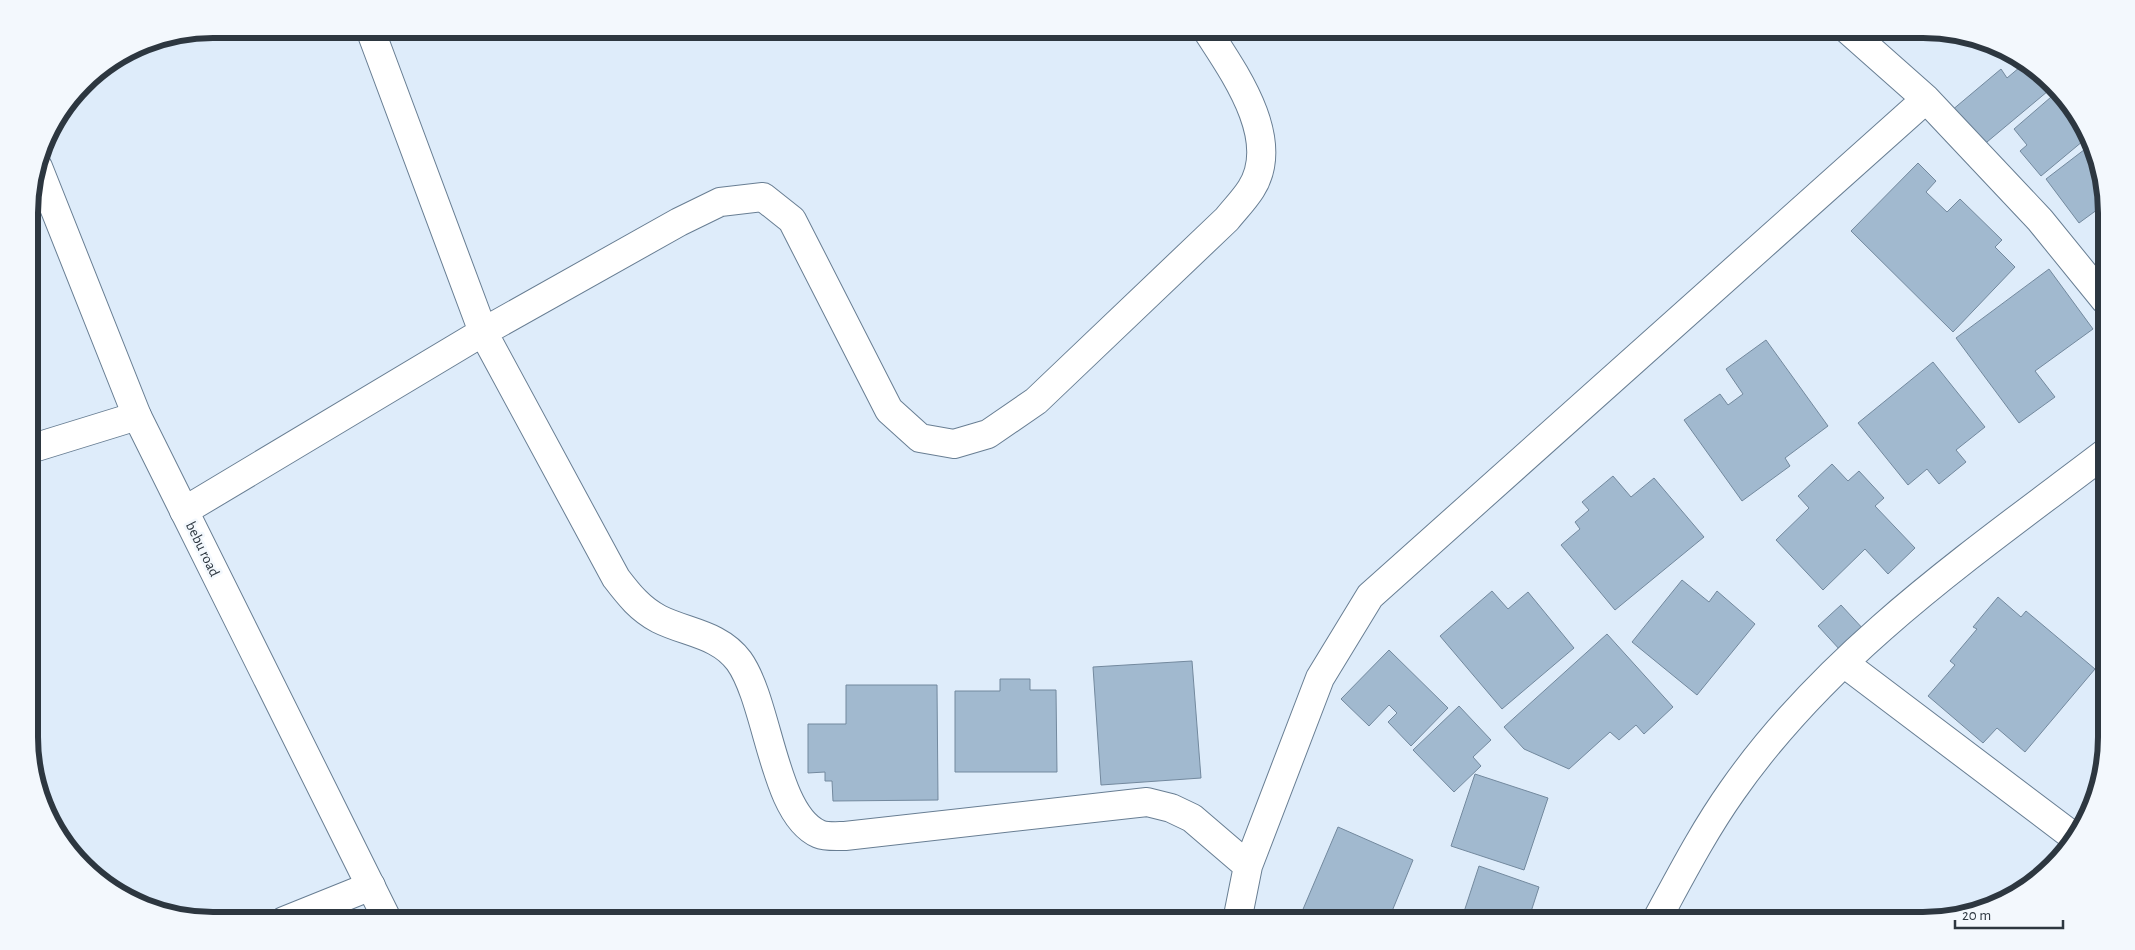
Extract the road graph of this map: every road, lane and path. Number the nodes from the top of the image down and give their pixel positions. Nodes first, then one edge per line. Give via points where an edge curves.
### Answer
1 (373, 38) edge
2 (1212, 38) edge
3 (1857, 38) edge
4 (1926, 99) junction
5 (41, 176) edge
6 (2098, 291) edge
7 (483, 332) junction
8 (137, 416) junction
9 (38, 447) edge
10 (2098, 459) edge
11 (184, 511) junction
12 (1844, 663) junction
13 (2069, 833) edge
14 (1248, 866) junction
15 (371, 886) junction
16 (306, 912) edge
17 (384, 912) edge
18 (1239, 912) edge
19 (1661, 912) edge

1 - 7 street
2 - 7 street via 1234,73 1257,120 1262,158 1252,188 1227,219 1036,401 988,434 954,444 920,438 888,410 792,220 763,197 720,202
3 - 4 street
4 - 6 street via 2040,220
4 - 14 street via 1370,596 1320,678
5 - 8 street, bebu road
7 - 11 street
7 - 14 street via 616,578 632,601 660,620 721,644 738,661 753,688 786,796 801,821 813,830 819,834 845,836 1147,802 1192,818
8 - 9 street
8 - 11 street, bebu road
10 - 12 street via 1960,563 1862,644
11 - 15 street, bebu road
12 - 13 street
12 - 19 street via 1783,727 1732,790
14 - 18 street
15 - 16 street
15 - 17 street, bebu road

